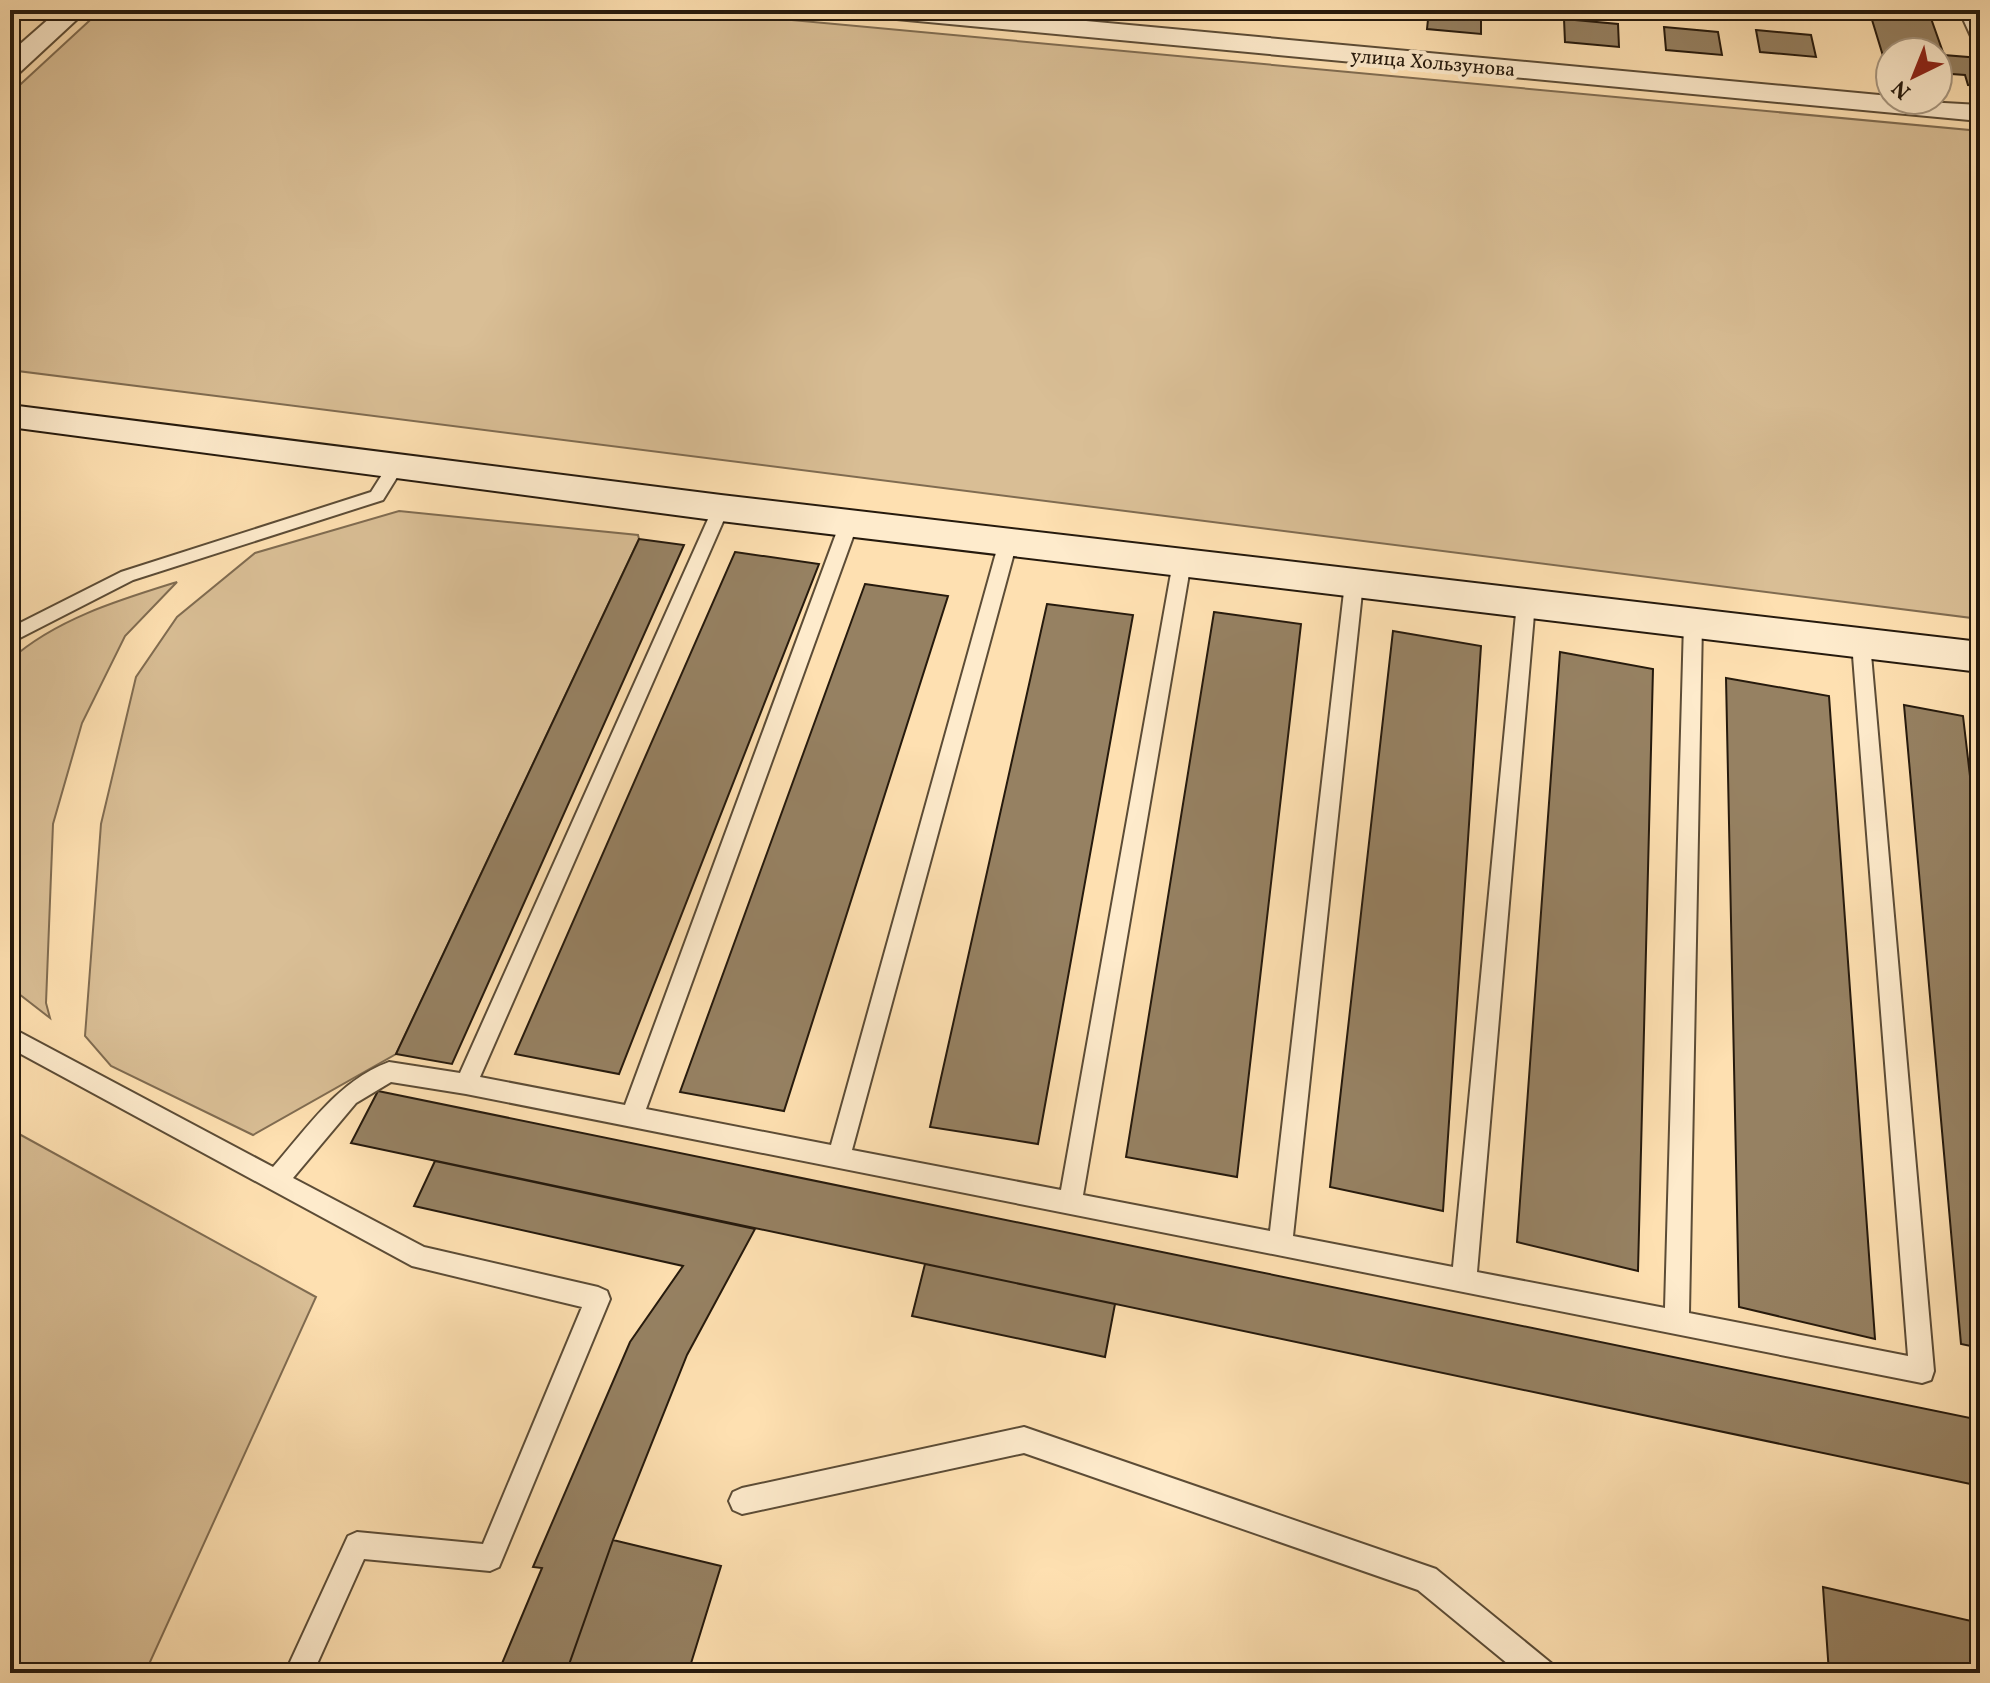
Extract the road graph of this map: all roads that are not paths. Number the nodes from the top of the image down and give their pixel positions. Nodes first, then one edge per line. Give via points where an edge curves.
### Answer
1 (74, 10) edge
2 (886, 10) edge
3 (1965, 10) edge
4 (915, 11) edge
5 (1980, 43) edge
6 (10, 67) edge
7 (1980, 113) edge
8 (10, 416) edge
9 (396, 466) junction
10 (721, 508) junction
11 (849, 523) junction
12 (1008, 542) junction
13 (1182, 562) junction
14 (1354, 583) junction
15 (1526, 603) junction
16 (1693, 623) junction
17 (10, 636) edge
18 (1861, 643) junction
19 (1978, 660) edge
20 (10, 1037) edge
21 (466, 1084) junction
22 (632, 1116) junction
23 (839, 1157) junction
24 (277, 1180) junction
25 (1070, 1203) junction
26 (1280, 1244) junction
27 (1464, 1281) junction
28 (1677, 1322) junction
29 (742, 1501) dead end
30 (299, 1673) edge
31 (1541, 1673) edge

1 - 6 street
2 - 4 street, улица Хользунова
3 - 5 lane
4 - 7 street, улица Хользунова
8 - 9 main road
9 - 10 main road
9 - 17 lane via 377,496 127,576
10 - 11 main road
10 - 21 lane
11 - 12 main road
11 - 22 lane
12 - 13 main road
12 - 23 lane
13 - 14 main road
13 - 25 lane
14 - 15 main road
14 - 26 lane
15 - 16 main road
15 - 27 lane
16 - 18 main road
16 - 28 lane
18 - 19 main road
18 - 28 lane via 1922,1371
20 - 24 lane
21 - 22 lane
21 - 24 lane via 389,1072 348,1096
22 - 23 lane
23 - 25 lane
24 - 30 lane via 420,1258 598,1299 490,1558 357,1545
25 - 26 lane
26 - 27 lane
27 - 28 lane
29 - 31 lane via 1024,1440 1426,1579

